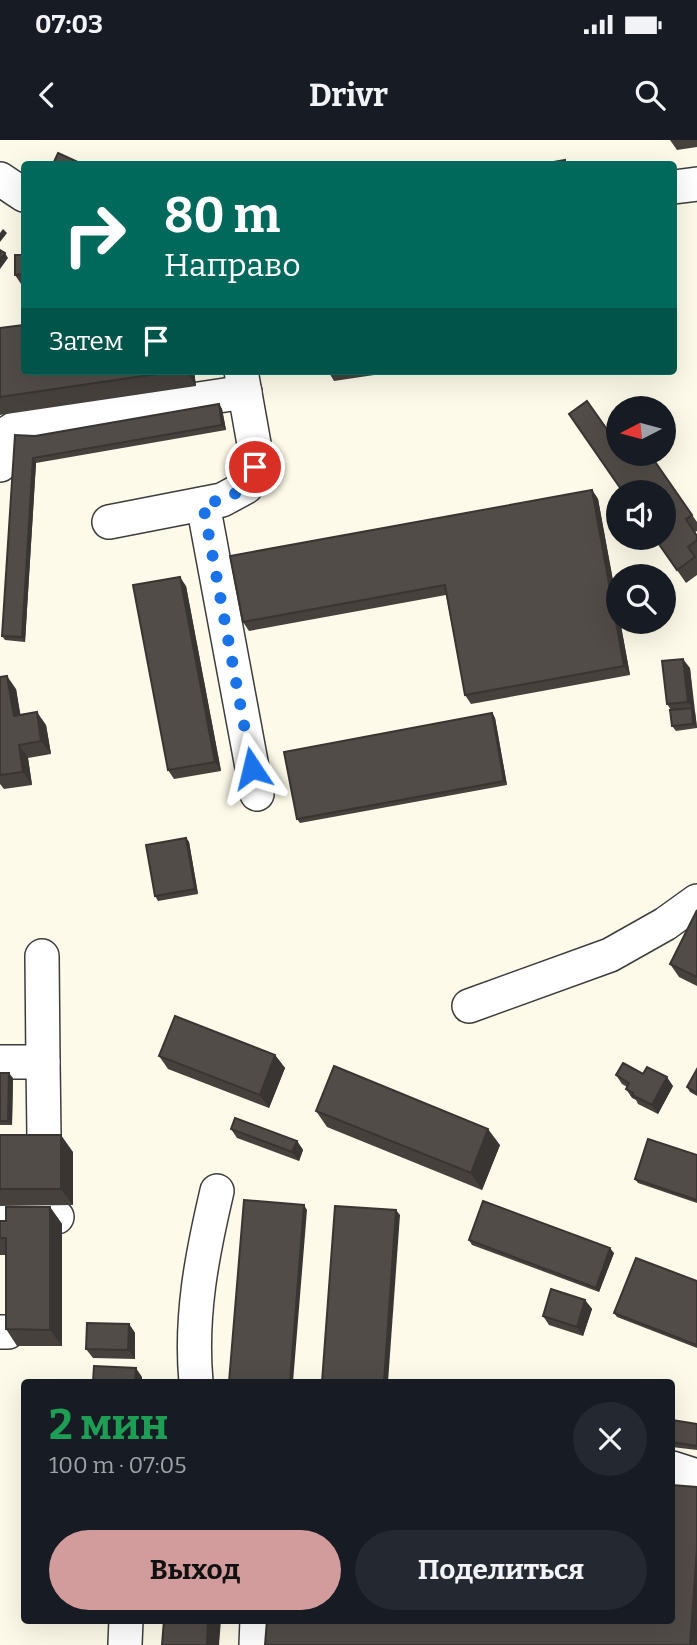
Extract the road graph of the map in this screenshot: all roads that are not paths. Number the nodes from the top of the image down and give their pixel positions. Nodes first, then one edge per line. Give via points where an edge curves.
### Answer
1 (0, 178) edge
2 (697, 184) edge
3 (677, 187) edge
4 (21, 193) edge
5 (243, 381) edge
6 (0, 465) edge
7 (203, 504) junction
8 (109, 522) dead end
9 (257, 794) dead end
10 (697, 901) edge
11 (42, 956) dead end
12 (470, 1006) dead end
13 (0, 1062) edge
14 (43, 1062) junction
15 (44, 1136) edge
16 (217, 1191) dead end
17 (57, 1217) dead end
18 (0, 1218) edge
19 (196, 1379) edge
20 (675, 1469) edge
21 (697, 1476) edge
22 (257, 1624) edge
23 (256, 1645) edge

1 - 4 lane
2 - 3 lane
5 - 6 lane via 20,426 4,435
5 - 7 lane via 256,455 253,477 235,494
7 - 8 lane
7 - 9 lane
10 - 12 lane via 610,955
11 - 14 lane
13 - 14 lane
14 - 15 lane
16 - 19 lane via 196,1295
17 - 18 lane
20 - 21 lane
22 - 23 lane

